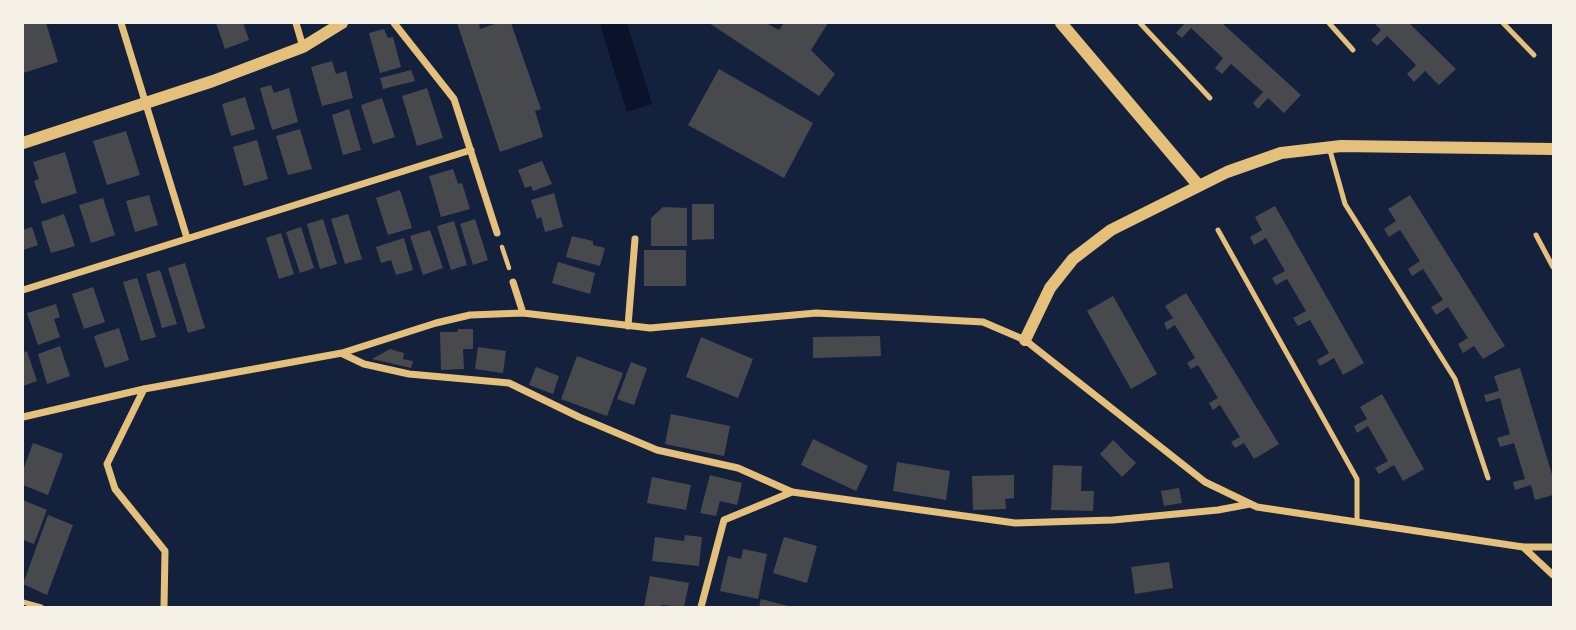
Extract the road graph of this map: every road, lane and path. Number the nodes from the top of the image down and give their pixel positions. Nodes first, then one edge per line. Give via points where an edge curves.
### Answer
1 (121, 23) edge
2 (296, 23) edge
3 (342, 23) edge
4 (394, 23) edge
5 (1061, 23) edge
6 (1140, 23) edge
7 (1329, 23) edge
8 (1503, 23) edge
9 (303, 47) junction
10 (1353, 50) dead end
11 (1534, 55) dead end
12 (1210, 98) dead end
13 (147, 103) junction
14 (23, 143) edge
15 (1329, 147) junction
16 (1553, 149) edge
17 (471, 150) junction
18 (1199, 186) junction
19 (1218, 230) dead end
20 (497, 233) joint
21 (1536, 235) dead end
22 (187, 238) junction
23 (635, 239) dead end
24 (1553, 267) edge
25 (513, 282) joint
26 (23, 290) edge
27 (523, 313) junction
28 (628, 326) junction
29 (1025, 340) junction
30 (342, 353) junction
31 (144, 389) junction
32 (23, 417) edge
33 (1488, 478) dead end
34 (792, 492) junction
35 (1250, 504) junction
36 (1357, 522) junction
37 (1523, 547) junction
38 (1553, 547) edge
39 (1553, 575) edge
40 (23, 602) edge
41 (41, 607) edge
42 (164, 607) edge
43 (701, 607) edge

1 - 13 street
2 - 9 street
3 - 9 street
4 - 17 street via 454,99
5 - 18 street
6 - 12 lane
7 - 10 lane
8 - 11 lane
9 - 13 street
13 - 14 street
13 - 22 street
15 - 16 street
15 - 18 street via 1280,153
15 - 33 lane via 1345,204 1455,380
17 - 20 street
17 - 22 street
18 - 29 street via 1111,230 1073,259 1050,288
19 - 36 lane via 1357,479
20 - 25 path
21 - 24 lane
22 - 26 street
23 - 28 street
25 - 27 street
27 - 28 street
27 - 30 street via 470,315
28 - 29 street via 650,328 816,313 983,322
29 - 35 street via 1205,482
30 - 31 street
30 - 34 street via 364,364 409,374 509,383 657,450 738,468
31 - 32 street
31 - 42 street via 107,464 115,489 165,551
34 - 35 street via 1015,523 1113,520
34 - 43 street via 724,520
35 - 36 street
36 - 37 street
37 - 38 street
37 - 39 street
40 - 41 lane

